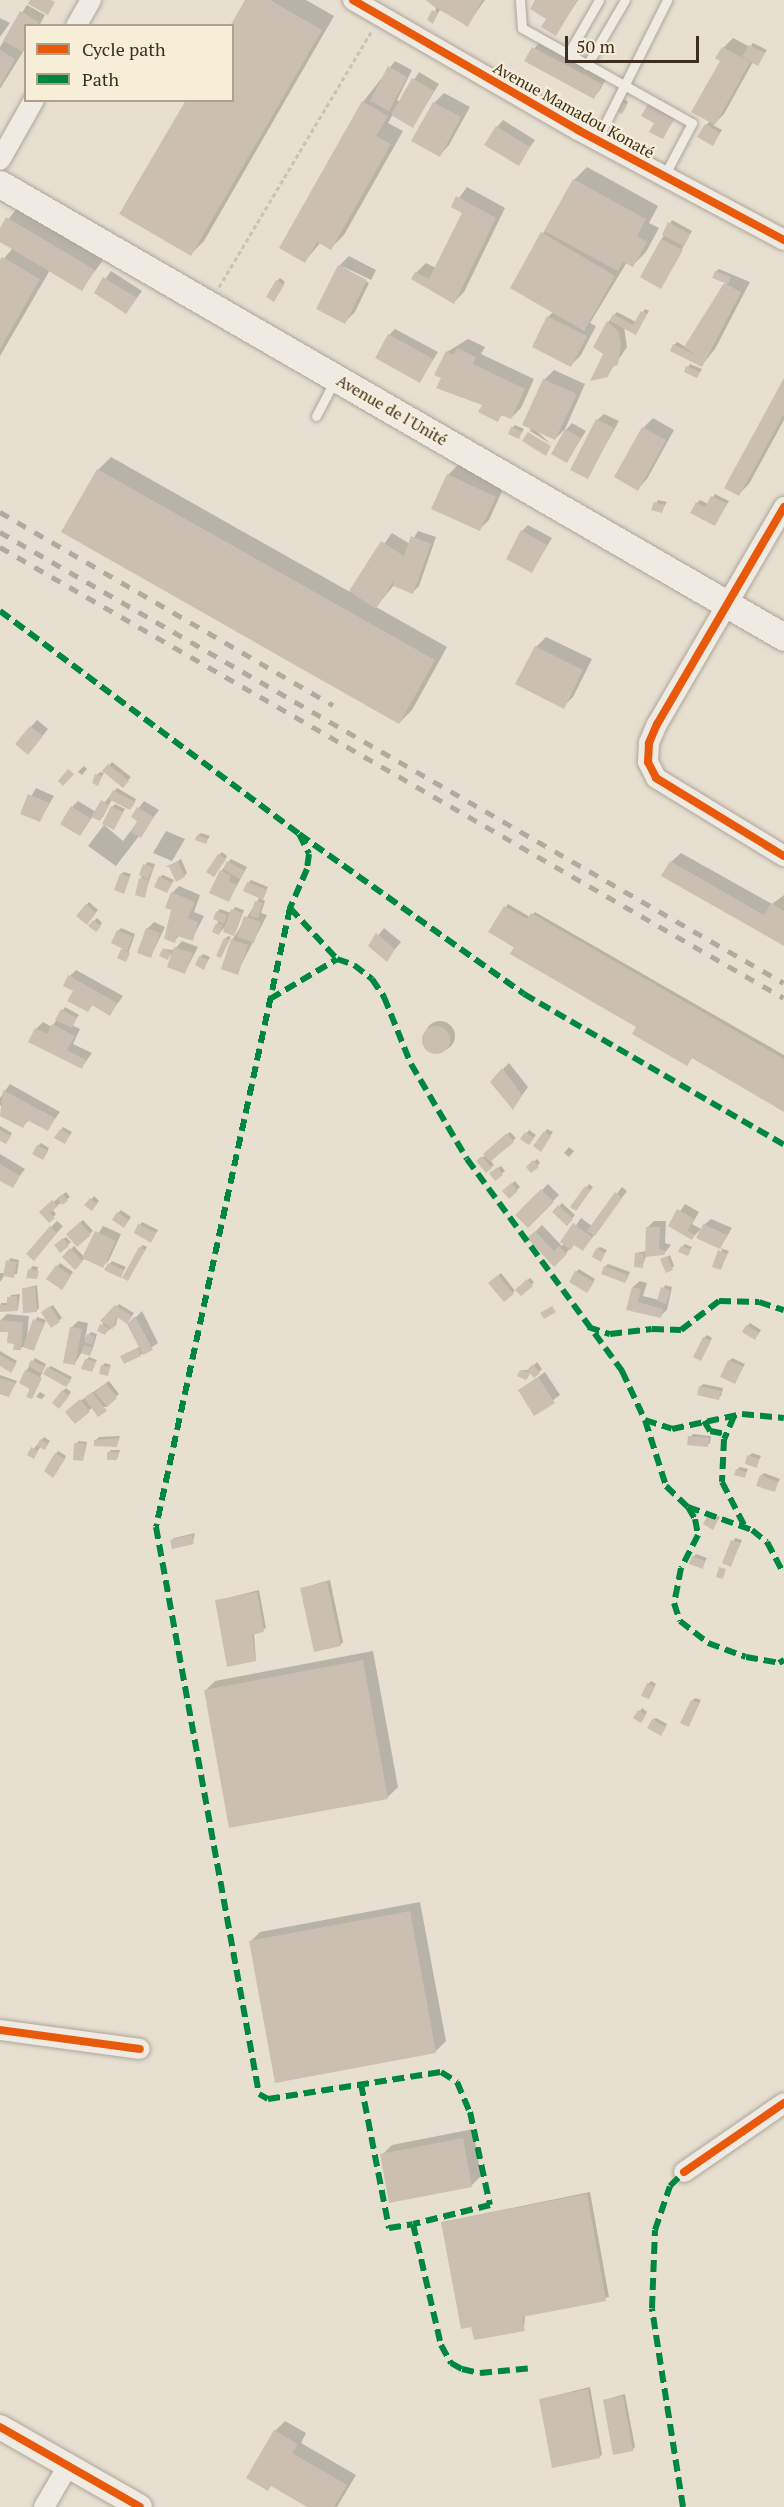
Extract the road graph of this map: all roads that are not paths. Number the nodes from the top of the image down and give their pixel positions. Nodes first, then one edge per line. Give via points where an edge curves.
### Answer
1 (91, 0) edge
2 (353, 0) edge
3 (520, 0) edge
4 (598, 0) edge
5 (625, 0) edge
6 (667, 0) edge
7 (77, 24) edge
8 (568, 54) junction
9 (587, 65) junction
10 (624, 86) junction
11 (33, 102) edge
12 (597, 140) junction
13 (0, 160) edge
14 (664, 176) junction
15 (0, 184) edge
16 (784, 240) edge
17 (336, 378) junction
18 (316, 416) dead end
19 (784, 507) edge
20 (727, 601) junction
21 (784, 637) edge
22 (784, 855) edge
23 (0, 2030) edge
24 (140, 2049) dead end
25 (784, 2103) edge
26 (684, 2172) dead end
27 (0, 2427) edge
28 (68, 2466) junction
29 (44, 2507) edge
30 (140, 2507) edge

1 - 7 street
2 - 12 street, Avenue Mamadou Konaté
3 - 8 lane via 522,28
4 - 8 lane
5 - 9 lane
6 - 10 lane
8 - 9 lane
9 - 10 lane
10 - 12 lane
10 - 14 lane via 692,123
11 - 13 street
12 - 14 street, Avenue Mamadou Konaté
14 - 16 street, Avenue Mamadou Konaté
15 - 17 main road, Avenue de l'Unité
17 - 18 lane
17 - 20 main road, Avenue de l'Unité
19 - 20 street
20 - 21 main road, Avenue de l'Unité
20 - 22 street via 657,724 649,743 648,762 656,778
23 - 24 street
25 - 26 street
27 - 28 street
28 - 29 street
28 - 30 street

